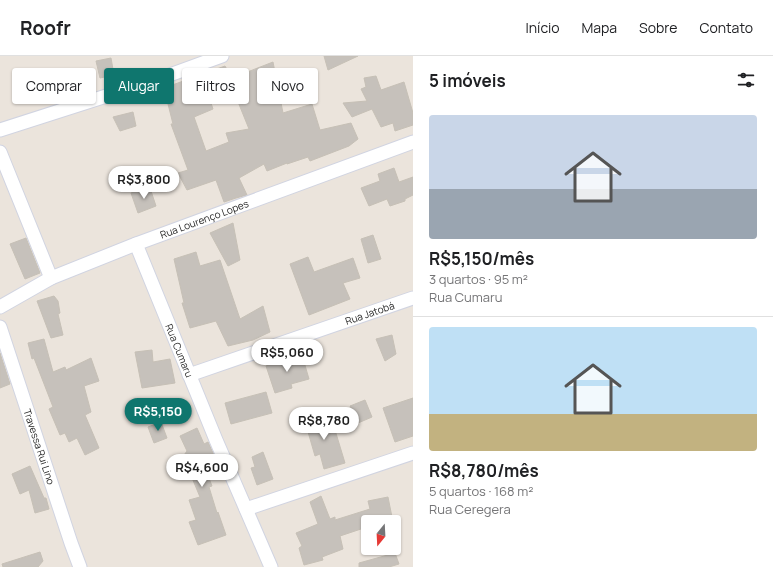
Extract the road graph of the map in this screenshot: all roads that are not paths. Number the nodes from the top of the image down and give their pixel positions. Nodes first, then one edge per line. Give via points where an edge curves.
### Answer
1 (222, 56) edge
2 (0, 130) edge
3 (413, 142) edge
4 (0, 152) edge
5 (136, 244) junction
6 (51, 278) junction
7 (413, 298) edge
8 (0, 307) edge
9 (0, 327) edge
10 (189, 375) junction
11 (413, 453) edge
12 (246, 509) junction
13 (80, 567) edge
14 (271, 567) edge

1 - 2 street
3 - 5 street, Rua Lourenço Lopes
4 - 6 street
5 - 6 street, Rua Lourenço Lopes
5 - 10 street, Rua Cumaru
6 - 8 street, Rua Lourenço Lopes
7 - 10 street, Rua Jatobá
9 - 13 street, Travessa Rui Lino
10 - 12 street, Rua Cumaru
11 - 12 street
12 - 14 street, Rua Cumaru

